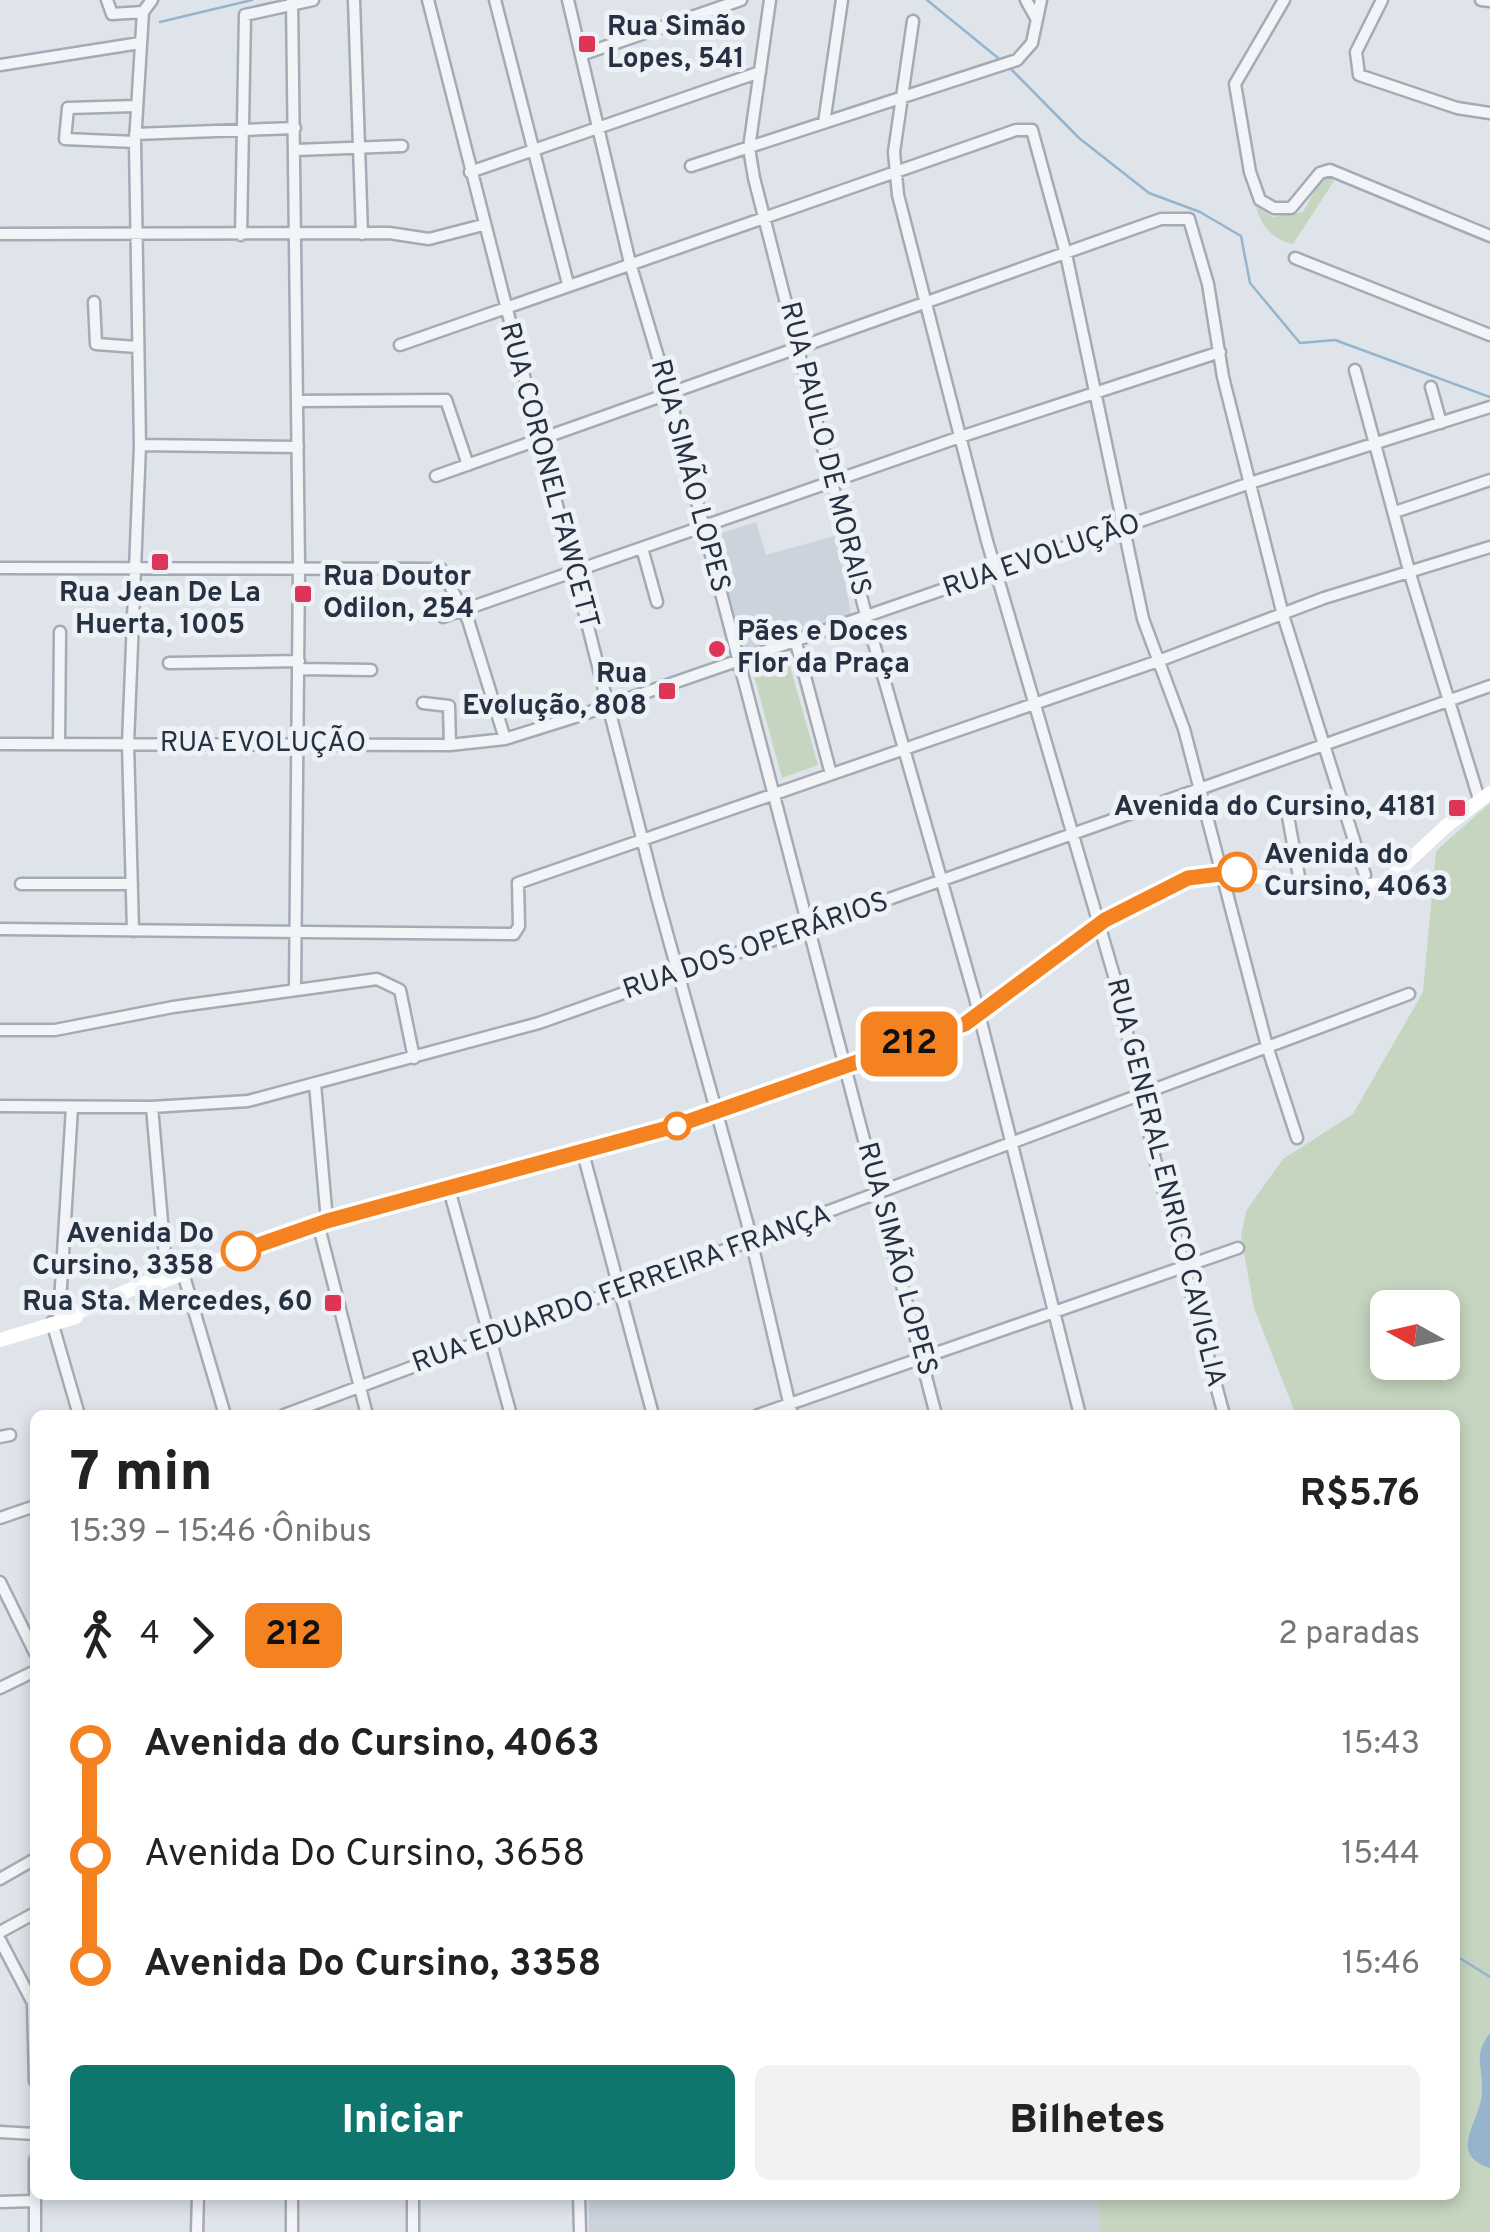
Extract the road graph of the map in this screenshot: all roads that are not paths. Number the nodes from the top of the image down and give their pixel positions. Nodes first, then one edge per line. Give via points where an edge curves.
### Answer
1 (107, 0) edge
2 (152, 0) edge
3 (313, 0) edge
4 (354, 0) edge
5 (428, 0) edge
6 (496, 0) edge
7 (568, 0) edge
8 (741, 0) edge
9 (770, 0) edge
10 (842, 0) edge
11 (1026, 0) edge
12 (1041, 0) edge
13 (1382, 0) edge
14 (1481, 0) edge
15 (1490, 1) edge
16 (292, 2) edge
17 (1281, 5) edge
18 (143, 12) junction
19 (1036, 19) junction
20 (913, 22) dead end
21 (140, 43) junction
22 (581, 56) junction
23 (0, 65) edge
24 (760, 72) junction
25 (900, 98) junction
26 (135, 106) junction
27 (1490, 113) edge
28 (824, 123) junction
29 (296, 128) junction
30 (600, 128) junction
31 (242, 129) junction
32 (135, 138) junction
33 (402, 146) dead end
34 (359, 148) junction
35 (749, 148) junction
36 (296, 150) junction
37 (534, 150) junction
38 (692, 166) dead end
39 (470, 172) junction
40 (894, 173) junction
41 (763, 216) junction
42 (483, 225) junction
43 (0, 234) edge
44 (134, 234) junction
45 (362, 234) junction
46 (242, 235) junction
47 (296, 235) junction
48 (1490, 236) edge
49 (1066, 254) junction
50 (1295, 258) dead end
51 (630, 264) junction
52 (568, 284) junction
53 (94, 302) dead end
54 (927, 304) junction
55 (503, 306) junction
56 (1490, 334) edge
57 (400, 345) dead end
58 (137, 347) junction
59 (798, 349) junction
60 (1220, 352) junction
61 (1355, 370) dead end
62 (1431, 386) dead end
63 (669, 394) junction
64 (1094, 396) junction
65 (297, 401) junction
66 (1490, 407) edge
67 (1442, 423) junction
68 (960, 437) junction
69 (540, 438) junction
70 (1374, 442) junction
71 (140, 444) junction
72 (298, 448) junction
73 (468, 465) junction
74 (436, 476) dead end
75 (1490, 480) edge
76 (834, 482) junction
77 (1253, 482) junction
78 (1394, 512) junction
79 (703, 525) junction
80 (1121, 529) junction
81 (1490, 547) edge
82 (642, 548) junction
83 (299, 567) junction
84 (0, 568) edge
85 (136, 568) junction
86 (572, 571) junction
87 (996, 573) junction
88 (1410, 574) junction
89 (657, 602) dead end
90 (463, 610) junction
91 (1283, 614) junction
92 (444, 617) dead end
93 (867, 619) junction
94 (60, 632) dead end
95 (795, 639) junction
96 (737, 660) junction
97 (1161, 660) junction
98 (169, 663) dead end
99 (299, 665) junction
100 (370, 670) dead end
101 (1490, 686) edge
102 (1450, 699) junction
103 (423, 703) dead end
104 (1034, 704) junction
105 (608, 705) junction
106 (505, 739) junction
107 (1322, 742) junction
108 (0, 744) edge
109 (59, 744) junction
110 (128, 744) junction
111 (299, 744) junction
112 (450, 745) junction
113 (906, 748) junction
114 (831, 774) junction
115 (1200, 792) junction
116 (774, 794) junction
117 (1484, 796) edge
118 (1287, 811) dead end
119 (644, 838) junction
120 (1072, 838) junction
121 (1222, 871) junction
122 (1365, 875) dead end
123 (943, 882) junction
124 (1300, 882) junction
125 (21, 884) dead end
126 (132, 884) junction
127 (1097, 926) junction
128 (0, 929) edge
129 (810, 929) junction
130 (133, 930) junction
131 (297, 932) junction
132 (677, 973) junction
133 (296, 988) junction
134 (1409, 994) dead end
135 (978, 1017) junction
136 (0, 1030) edge
137 (1267, 1046) junction
138 (414, 1058) junction
139 (846, 1065) junction
140 (315, 1084) junction
141 (1143, 1093) junction
142 (0, 1106) edge
143 (72, 1107) junction
144 (152, 1107) junction
145 (715, 1110) junction
146 (1297, 1138) dead end
147 (1010, 1146) junction
148 (583, 1153) junction
149 (450, 1189) junction
150 (879, 1193) junction
151 (322, 1222) junction
152 (752, 1242) junction
153 (1238, 1248) dead end
154 (1182, 1267) junction
155 (183, 1273) junction
156 (162, 1281) junction
157 (618, 1290) junction
158 (1053, 1312) junction
159 (59, 1319) junction
160 (490, 1338) junction
161 (0, 1340) edge
162 (923, 1358) junction
163 (360, 1388) junction
164 (79, 1410) edge
165 (224, 1410) edge
166 (298, 1410) edge
167 (366, 1410) edge
168 (510, 1410) edge
169 (652, 1410) edge
170 (791, 1410) edge
171 (935, 1410) edge
172 (1076, 1410) edge
173 (1223, 1410) edge
174 (30, 1508) edge
175 (0, 1518) edge
176 (0, 1582) edge
177 (30, 1643) edge
178 (30, 1673) edge
179 (0, 1688) edge
180 (30, 1862) edge
181 (0, 1878) edge
182 (30, 1916) edge
183 (0, 1932) edge
184 (0, 1940) edge
185 (30, 1995) edge
186 (0, 2132) edge
187 (30, 2134) edge
188 (198, 2200) edge
189 (292, 2200) edge
190 (414, 2200) edge
191 (579, 2200) edge
192 (0, 2202) edge
193 (34, 2202) joint
194 (35, 2232) edge
195 (197, 2232) edge
196 (292, 2232) edge
197 (413, 2232) edge
198 (580, 2232) edge

1 - 18 street via 112,14
2 - 18 street
3 - 16 street
4 - 34 street
5 - 39 street, RUA CORONEL FAWCETT
6 - 37 street
7 - 22 street, RUA SIMÃO LOPES
8 - 22 street
9 - 24 street, RUA PAULO DE MORAIS
10 - 28 street
11 - 19 street
12 - 19 street
13 - 27 street via 1356,52 1360,75
14 - 15 street
16 - 29 street
16 - 31 street via 248,12 244,22
17 - 48 street via 1235,84 1254,190 1265,205 1291,208 1320,173 1342,174
18 - 21 street
19 - 25 street via 1021,58
20 - 25 street, RUA GENERAL ENRICO CAVIGLIA
21 - 23 street
21 - 26 street
22 - 30 street, RUA SIMÃO LOPES
24 - 30 street
24 - 35 street, RUA PAULO DE MORAIS
25 - 28 street
25 - 40 street, RUA GENERAL ENRICO CAVIGLIA
26 - 32 street
26 - 32 street via 68,108 65,140
28 - 35 street
29 - 31 street
29 - 36 street
30 - 37 street
30 - 51 street, RUA SIMÃO LOPES
31 - 32 street
31 - 46 street
32 - 44 street
33 - 34 street
34 - 36 street
34 - 45 street
35 - 38 street
35 - 41 street, RUA PAULO DE MORAIS
36 - 47 street
37 - 39 street
37 - 52 street
39 - 42 street, RUA CORONEL FAWCETT
40 - 41 street
40 - 49 street via 1026,128 1036,138
40 - 54 street, RUA GENERAL ENRICO CAVIGLIA
41 - 51 street
41 - 59 street, RUA PAULO DE MORAIS
42 - 45 street via 429,239
42 - 55 street, RUA CORONEL FAWCETT
43 - 44 street
44 - 46 street
44 - 58 street
45 - 47 street
46 - 47 street
47 - 65 street
49 - 54 street
49 - 60 street via 1160,219 1184,217 1194,224
49 - 64 street
50 - 56 street
51 - 52 street
51 - 63 street, RUA SIMÃO LOPES
52 - 55 street
53 - 58 street via 96,344
54 - 59 street
54 - 68 street, RUA GENERAL ENRICO CAVIGLIA
55 - 57 street
55 - 69 street, RUA CORONEL FAWCETT
58 - 71 street
59 - 63 street
59 - 76 street, RUA PAULO DE MORAIS
60 - 64 street
60 - 77 street
61 - 70 street
62 - 67 street
63 - 69 street
63 - 79 street, RUA SIMÃO LOPES
64 - 68 street
64 - 80 street
65 - 72 street
65 - 73 street via 446,400
66 - 67 street, RUA EVOLUÇÃO
67 - 70 street, RUA EVOLUÇÃO
68 - 76 street
68 - 87 street, RUA GENERAL ENRICO CAVIGLIA
69 - 73 street
69 - 86 street, RUA CORONEL FAWCETT
70 - 77 street, RUA EVOLUÇÃO
70 - 78 street
71 - 72 street
71 - 85 street
72 - 83 street
73 - 74 street
75 - 78 street
76 - 79 street
76 - 93 street, RUA PAULO DE MORAIS
77 - 80 street, RUA EVOLUÇÃO
77 - 91 street
78 - 88 street
79 - 82 street
79 - 96 street, RUA SIMÃO LOPES
80 - 87 street, RUA EVOLUÇÃO
80 - 97 street via 1148,635
81 - 88 street
82 - 86 street
82 - 89 street
83 - 85 street
83 - 90 street via 440,569
83 - 99 street
84 - 85 street
85 - 110 street
86 - 90 street
86 - 105 street, RUA CORONEL FAWCETT
87 - 93 street, RUA EVOLUÇÃO
87 - 104 street, RUA GENERAL ENRICO CAVIGLIA
88 - 91 street
88 - 102 street
90 - 92 street
90 - 106 street
91 - 97 street
91 - 107 street
93 - 95 street, RUA EVOLUÇÃO
93 - 113 street, RUA PAULO DE MORAIS
94 - 109 street
95 - 96 street, RUA EVOLUÇÃO
95 - 114 street
96 - 105 street, RUA EVOLUÇÃO
96 - 116 street, RUA SIMÃO LOPES
97 - 104 street
97 - 115 street
98 - 99 street
99 - 100 street
99 - 111 street
101 - 102 street, RUA DOS OPERÁRIOS
102 - 107 street, RUA DOS OPERÁRIOS
102 - 117 street
103 - 112 street via 449,706
104 - 113 street
104 - 120 street, RUA GENERAL ENRICO CAVIGLIA
105 - 106 street, RUA EVOLUÇÃO
105 - 119 street, RUA CORONEL FAWCETT
106 - 112 street, RUA EVOLUÇÃO
107 - 115 street, RUA DOS OPERÁRIOS
107 - 122 street
108 - 109 street, RUA EVOLUÇÃO
109 - 110 street, RUA EVOLUÇÃO
110 - 111 street, RUA EVOLUÇÃO
110 - 126 street
111 - 112 street, RUA EVOLUÇÃO
111 - 131 street
113 - 114 street
113 - 123 street, RUA PAULO DE MORAIS
114 - 116 street
115 - 120 street, RUA DOS OPERÁRIOS
115 - 121 street
116 - 119 street
116 - 129 street, RUA SIMÃO LOPES
117 - 124 main road via 1384,885 1350,890
118 - 124 street
119 - 131 street via 515,887 514,934
119 - 132 street, RUA CORONEL FAWCETT
120 - 123 street, RUA DOS OPERÁRIOS
120 - 127 street, RUA GENERAL ENRICO CAVIGLIA
121 - 124 main road
121 - 127 main road via 1172,884
121 - 137 street
123 - 129 street, RUA DOS OPERÁRIOS
123 - 135 street, RUA PAULO DE MORAIS
125 - 126 street
126 - 130 street
127 - 135 main road
127 - 141 street, RUA GENERAL ENRICO CAVIGLIA
128 - 130 street
129 - 132 street, RUA DOS OPERÁRIOS
129 - 139 street, RUA SIMÃO LOPES
130 - 131 street
131 - 133 street
132 - 138 street, RUA DOS OPERÁRIOS via 539,1023
132 - 145 street, RUA CORONEL FAWCETT
133 - 136 street via 55,1030
133 - 138 street via 355,979 395,984
134 - 137 street, RUA EDUARDO FERREIRA FRANÇA
135 - 139 main road
135 - 147 street, RUA PAULO DE MORAIS
137 - 141 street, RUA EDUARDO FERREIRA FRANÇA
137 - 146 street
138 - 140 street, RUA DOS OPERÁRIOS
139 - 145 main road
139 - 150 street, RUA SIMÃO LOPES
140 - 144 street, RUA DOS OPERÁRIOS via 248,1100
140 - 151 street
141 - 147 street, RUA EDUARDO FERREIRA FRANÇA
141 - 154 street, RUA GENERAL ENRICO CAVIGLIA
142 - 143 street, RUA DOS OPERÁRIOS
143 - 144 street, RUA DOS OPERÁRIOS
143 - 159 street
144 - 156 street
145 - 148 main road
145 - 152 street, RUA CORONEL FAWCETT
147 - 150 street, RUA EDUARDO FERREIRA FRANÇA
147 - 158 street, RUA PAULO DE MORAIS
148 - 149 main road
148 - 157 street
149 - 151 main road
149 - 160 street
150 - 152 street, RUA EDUARDO FERREIRA FRANÇA
150 - 162 street, RUA SIMÃO LOPES
151 - 155 main road
151 - 163 street
152 - 157 street, RUA EDUARDO FERREIRA FRANÇA
152 - 170 street, RUA CORONEL FAWCETT
153 - 154 street
154 - 158 street
154 - 173 street, RUA GENERAL ENRICO CAVIGLIA
155 - 156 main road
155 - 165 street
156 - 159 main road
157 - 160 street, RUA EDUARDO FERREIRA FRANÇA
157 - 169 street
158 - 162 street
158 - 172 street, RUA PAULO DE MORAIS
159 - 161 main road
159 - 164 street
160 - 163 street, RUA EDUARDO FERREIRA FRANÇA
160 - 168 street
162 - 170 street
162 - 171 street, RUA SIMÃO LOPES
163 - 166 street, RUA EDUARDO FERREIRA FRANÇA
163 - 167 street
174 - 175 street
176 - 177 street
178 - 179 street
180 - 181 street
182 - 183 street
184 - 185 street
186 - 187 street
188 - 195 street
189 - 196 street
190 - 197 street
191 - 198 street
192 - 193 street
193 - 194 street

